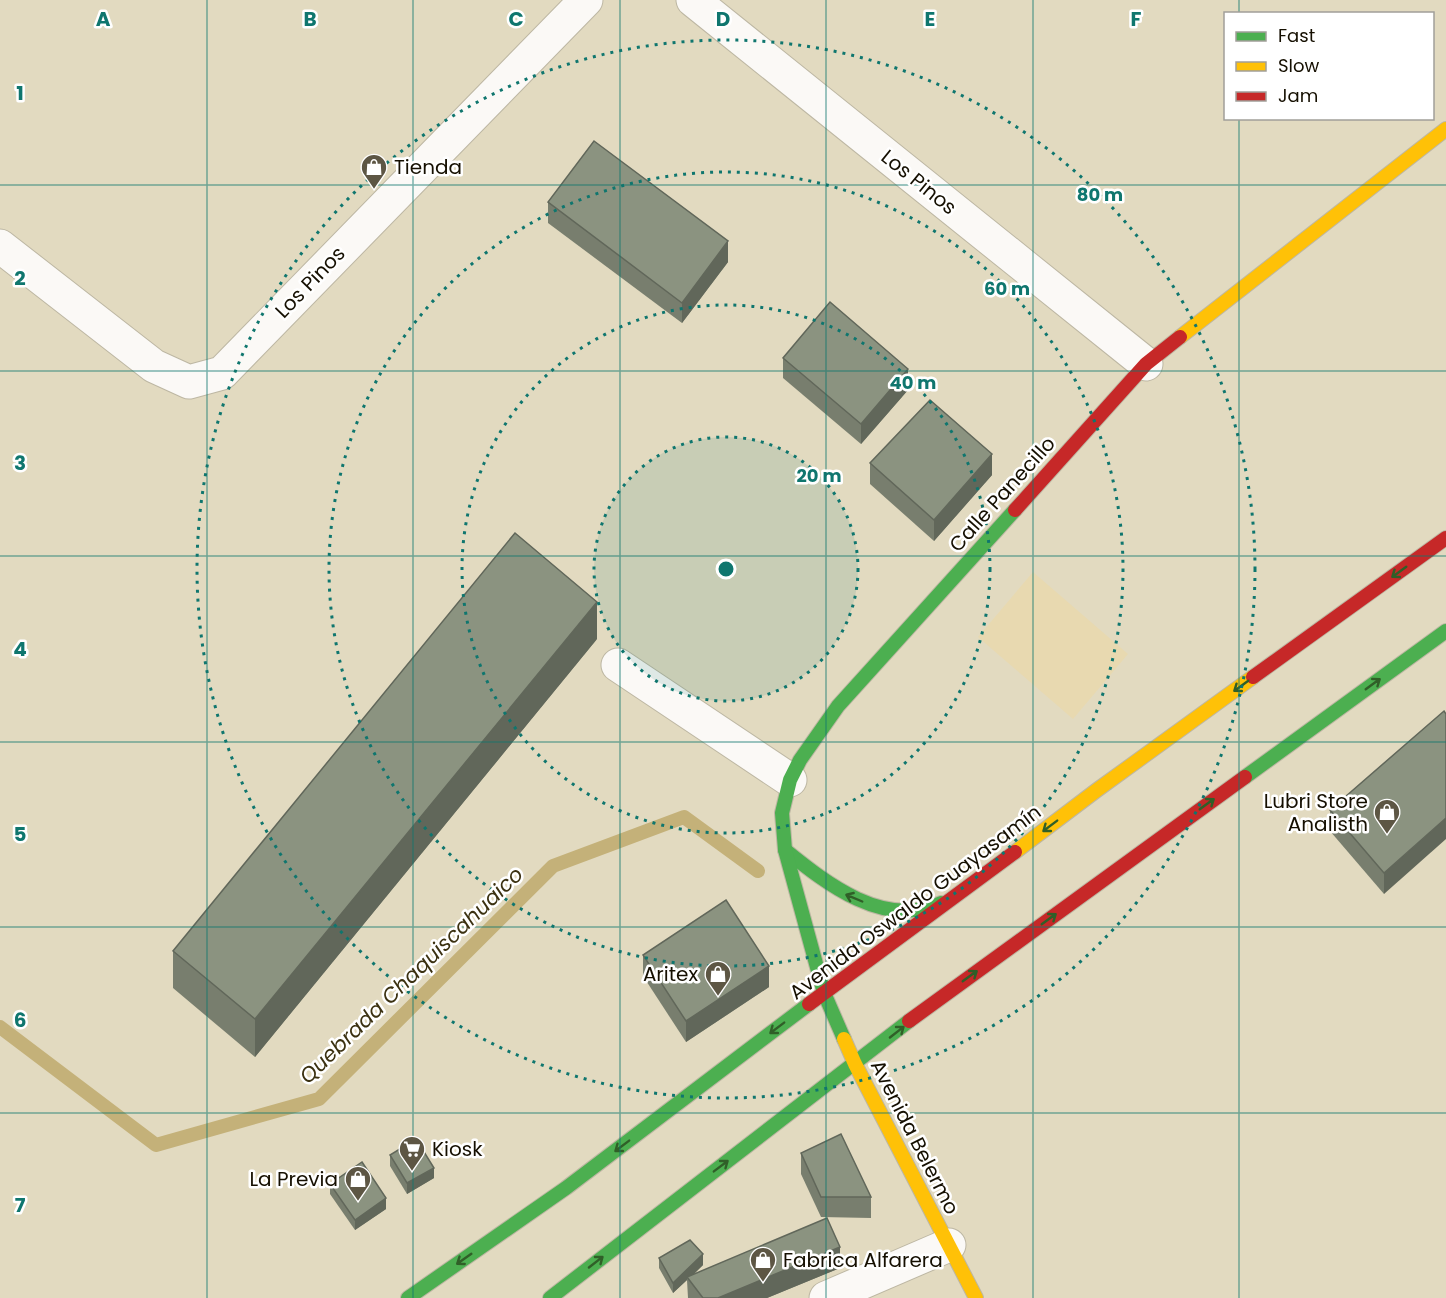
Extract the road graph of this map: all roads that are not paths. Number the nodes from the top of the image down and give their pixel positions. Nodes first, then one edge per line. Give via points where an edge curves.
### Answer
1 (586, 0) edge
2 (693, 0) edge
3 (1446, 129) edge
4 (0, 246) edge
5 (1146, 364) junction
6 (1446, 538) edge
7 (1446, 631) edge
8 (618, 665) dead end
9 (790, 780) junction
10 (785, 850) junction
11 (968, 887) junction
12 (824, 993) junction
13 (855, 1064) junction
14 (949, 1245) junction
15 (408, 1298) edge
16 (550, 1298) edge
17 (826, 1298) edge
18 (976, 1298) edge

1 - 4 street, Los Pinos via 222,373 189,382 154,366
2 - 5 street, Los Pinos
3 - 5 main road, Calle Panecillo
5 - 9 main road, Calle Panecillo via 838,706
6 -> 11 main road, Avenida Oswaldo Guayasamín
13 -> 7 main road via 938,999
8 - 9 street
9 - 10 main road, Calle Panecillo via 782,813
11 -> 10 main road via 933,907 906,911 876,907 812,873
10 - 12 main road, Calle Panecillo
11 - 12 main road, Avenida Oswaldo Guayasamín
12 - 13 main road, Avenida Belermo
12 -> 15 main road, Avenida Oswaldo Guayasamín via 566,1188
13 - 14 main road, Avenida Belermo
16 -> 13 main road
14 - 17 street
14 - 18 main road, Avenida Belermo

